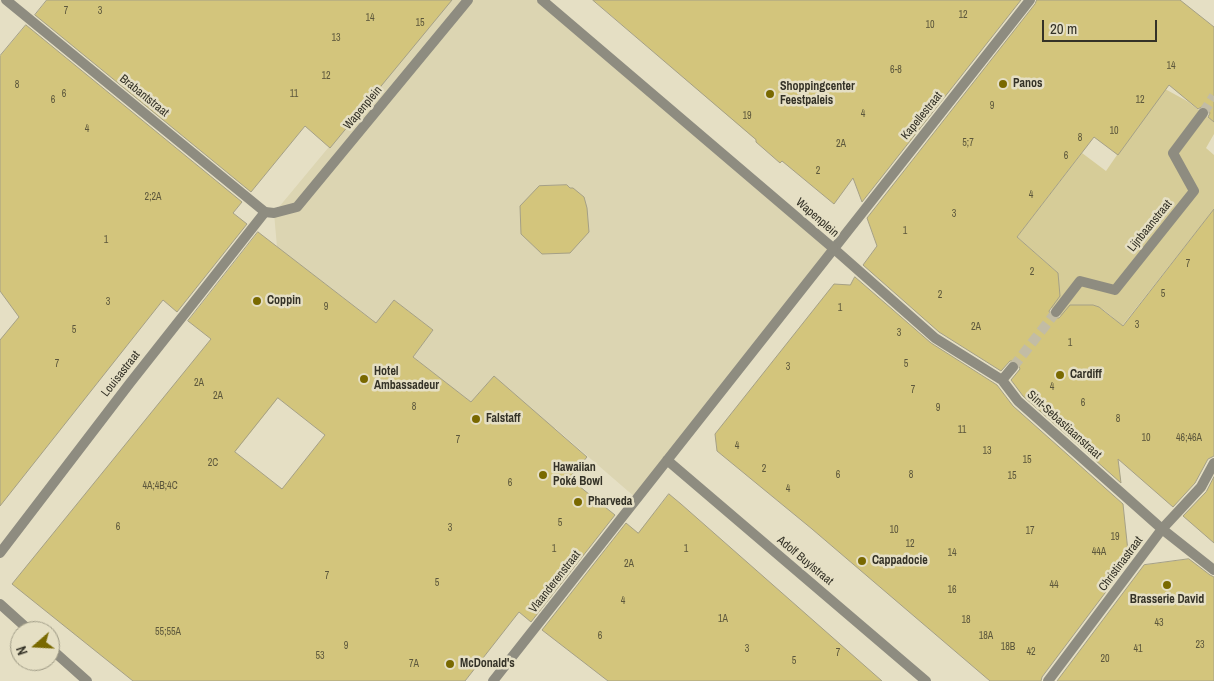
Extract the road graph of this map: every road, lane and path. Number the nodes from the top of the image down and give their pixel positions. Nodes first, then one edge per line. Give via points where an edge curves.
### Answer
1 (6, 0) edge
2 (468, 0) edge
3 (542, 0) edge
4 (1030, 0) edge
5 (1202, 113) tunnel mouth
6 (265, 212) junction
7 (833, 248) junction
8 (1056, 312) tunnel mouth
9 (1013, 367) tunnel mouth
10 (1002, 380) junction
11 (667, 460) junction
12 (1214, 463) edge
13 (636, 498) joint
14 (1162, 529) junction
15 (0, 553) edge
16 (1214, 570) edge
17 (0, 604) edge
18 (19, 621) edge
19 (60, 657) edge
20 (87, 681) edge
21 (493, 681) edge
22 (926, 681) edge
23 (1048, 681) edge

1 - 6 street, Brabantstraat
2 - 6 street, Wapenplein via 297,207 274,214
3 - 7 street, Wapenplein
4 - 7 street, Kapellestraat
5 - 8 street, Lijnbaanstraat via 1173,153 1194,192 1115,290 1080,281
6 - 15 street, Louisastraat
7 - 10 street, Sint-Sebastiaanstraat via 935,338
7 - 11 street, Wapenplein
9 - 10 street
10 - 14 street, Sint-Sebastiaanstraat via 1018,401
11 - 13 street, Wapenplein
11 - 22 street, Adolf Buylstraat
12 - 14 street, Christinastraat via 1201,487
13 - 21 street, Vlaanderenstraat
14 - 16 street, Sint-Sebastiaanstraat
14 - 23 street, Christinastraat
17 - 18 street
19 - 20 street

